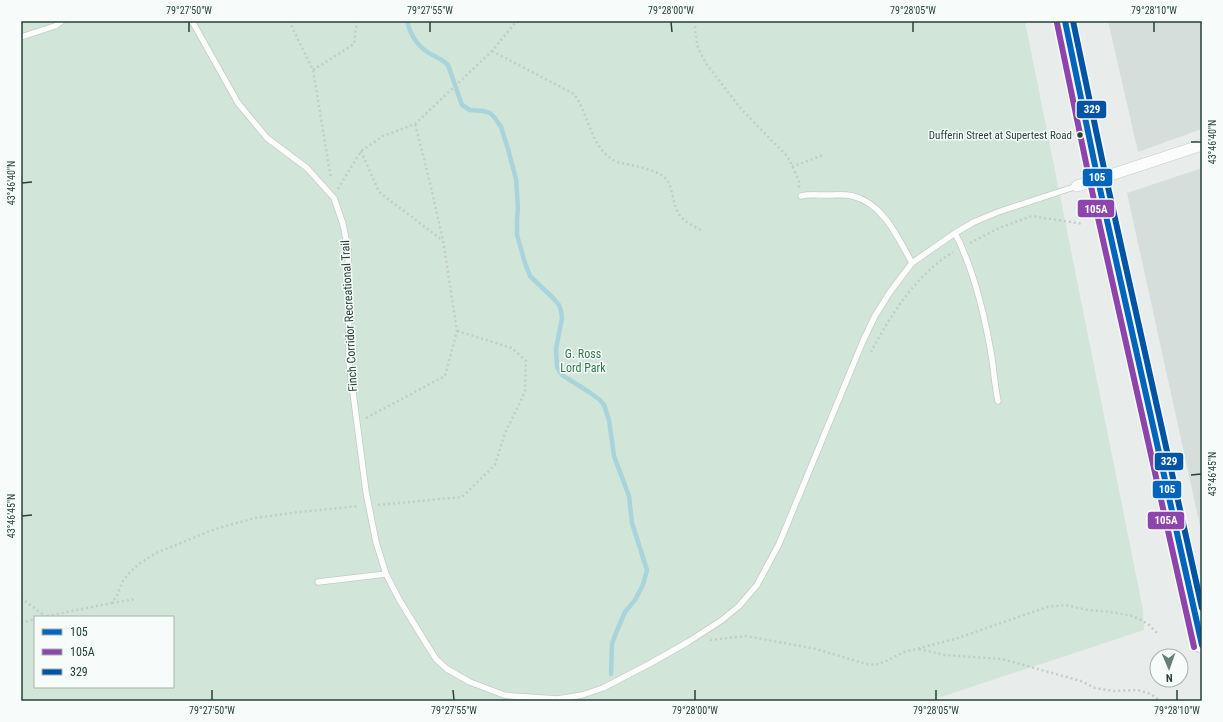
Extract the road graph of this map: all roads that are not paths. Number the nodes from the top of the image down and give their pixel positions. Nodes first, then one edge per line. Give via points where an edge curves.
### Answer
1 (62, 21) edge
2 (192, 21) edge
3 (1065, 21) edge
4 (21, 36) edge
5 (1202, 145) edge
6 (1098, 180) junction
7 (1077, 186) joint
8 (800, 196) road end
9 (955, 233) junction
10 (912, 263) junction
11 (998, 401) dead end
12 (386, 574) junction
13 (318, 582) dead end
14 (1202, 645) edge
15 (512, 699) edge

1 - 4 lane via 55,26
2 - 12 lane, Finch Corridor Recreational Trail via 238,103 267,138 307,168 334,198 348,249 349,362 356,424 368,506
3 - 6 main road
5 - 6 street
6 - 7 street
6 - 14 main road
7 - 9 lane, Finch Corridor Recreational Trail via 998,212
8 - 10 lane via 841,194 864,201 890,223
9 - 10 lane, Finch Corridor Recreational Trail
9 - 11 lane via 967,258 982,311
10 - 15 lane, Finch Corridor Recreational Trail via 875,316 779,544 757,585 739,606 688,642 603,688 558,699
12 - 13 lane
12 - 15 lane, Finch Corridor Recreational Trail via 436,659 447,669 470,682

